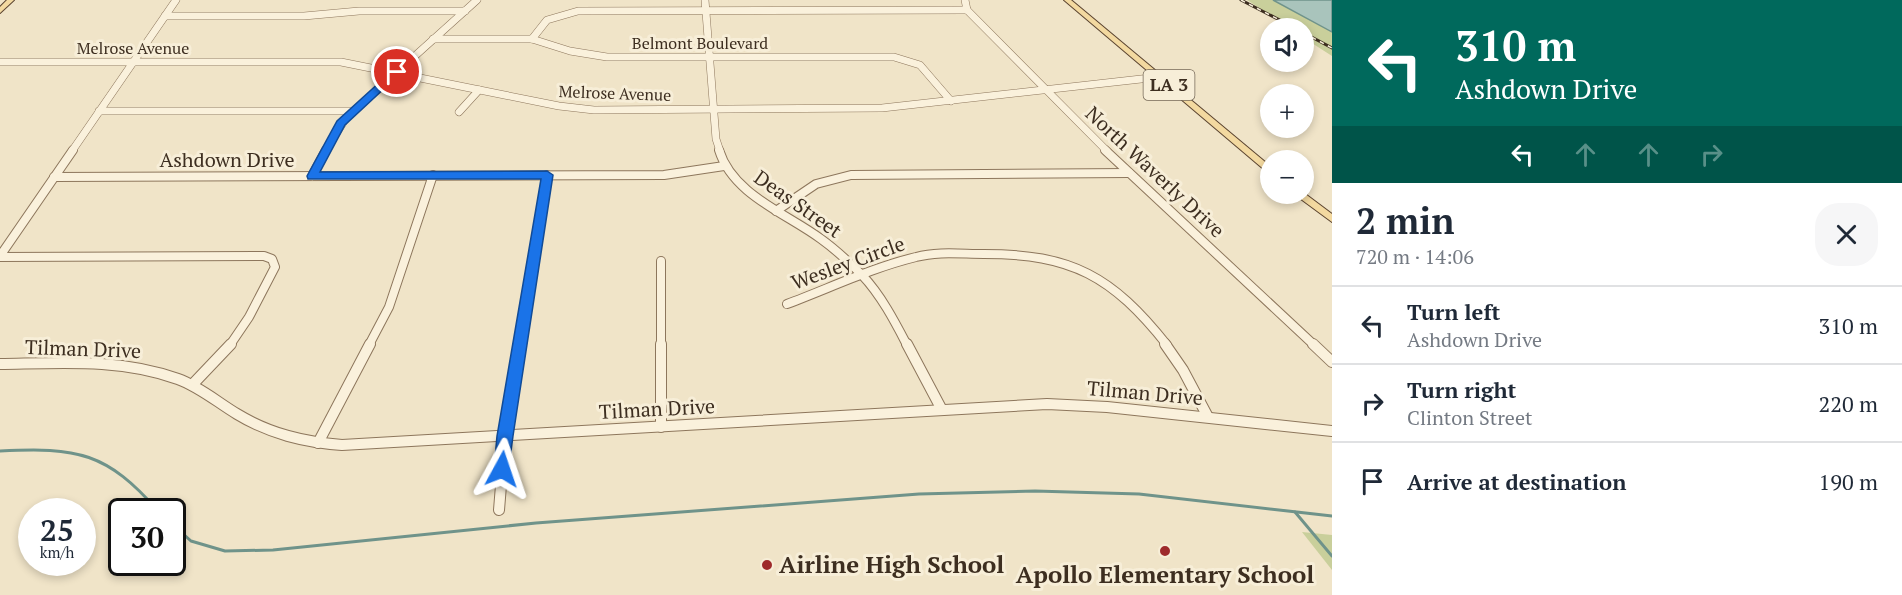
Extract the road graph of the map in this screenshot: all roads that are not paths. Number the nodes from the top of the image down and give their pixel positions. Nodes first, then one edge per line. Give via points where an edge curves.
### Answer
1 (11, 0) edge
2 (177, 0) edge
3 (477, 0) edge
4 (705, 0) edge
5 (965, 0) edge
6 (1067, 0) edge
7 (967, 10) junction
8 (0, 11) edge
9 (465, 11) junction
10 (705, 11) junction
11 (165, 16) junction
12 (433, 39) junction
13 (532, 39) junction
14 (709, 57) junction
15 (0, 62) edge
16 (134, 62) junction
17 (397, 72) junction
18 (1159, 77) junction
19 (479, 90) junction
20 (1046, 90) junction
21 (951, 101) junction
22 (713, 109) junction
23 (99, 111) junction
24 (354, 111) junction
25 (459, 112) dead end
26 (1260, 162) edge
27 (724, 166) junction
28 (1129, 173) junction
29 (433, 175) junction
30 (547, 175) junction
31 (312, 176) junction
32 (54, 177) junction
33 (1312, 204) edge
34 (776, 211) junction
35 (1332, 219) edge
36 (0, 256) edge
37 (661, 261) dead end
38 (863, 276) junction
39 (787, 304) dead end
40 (1332, 362) edge
41 (0, 364) edge
42 (192, 385) junction
43 (942, 410) junction
44 (1208, 417) junction
45 (661, 427) junction
46 (1332, 430) edge
47 (505, 436) junction
48 (318, 443) junction
49 (499, 510) dead end

1 - 8 main road
2 - 11 street
3 - 9 street
4 - 10 street, Deas Street
5 - 7 street
6 - 18 main road, LA 3
7 - 10 street
7 - 20 street, North Waverly Drive
9 - 11 street
9 - 12 street
10 - 13 street via 567,13 544,22
10 - 14 street, Deas Street
11 - 16 street
12 - 13 street, Belmont Boulevard
12 - 17 street
13 - 14 street, Belmont Boulevard via 607,57
14 - 21 street, Belmont Boulevard via 903,58 924,68
14 - 22 street, Deas Street
15 - 16 street, Melrose Avenue
16 - 17 street, Melrose Avenue via 331,61
16 - 23 street
17 - 19 street, Melrose Avenue
17 - 24 street
18 - 20 street, Melrose Avenue
18 - 26 main road, LA 3
19 - 22 street, Melrose Avenue via 580,109
19 - 25 street
20 - 21 street, Melrose Avenue
20 - 28 street, North Waverly Drive
21 - 22 street, Melrose Avenue via 869,109
22 - 27 street, Deas Street
23 - 24 street
23 - 32 street
24 - 31 street via 338,128
27 - 30 street, Ashdown Drive via 664,175
27 - 34 street, Deas Street via 744,188
28 - 34 street via 850,175 816,184
28 - 40 street, North Waverly Drive
29 - 30 street, Ashdown Drive
29 - 31 street, Ashdown Drive
29 - 48 street via 389,307
30 - 47 street
31 - 32 street, Ashdown Drive
32 - 36 street
33 - 35 main road
34 - 38 street, Deas Street via 826,243
36 - 42 street via 272,259 275,267 239,335
37 - 45 street
38 - 39 street, Wesley Circle
38 - 43 street, Deas Street via 891,315
38 - 44 street, Wesley Circle via 904,260 942,254 1027,254 1070,265 1110,286 1147,323 1186,373
41 - 42 street, Tilman Drive via 120,365 165,374
42 - 48 street, Tilman Drive via 267,430
43 - 44 street, Tilman Drive via 1066,404
43 - 45 street, Tilman Drive
44 - 46 street, Tilman Drive
45 - 47 street, Tilman Drive
47 - 48 street, Tilman Drive via 363,445
47 - 49 street

